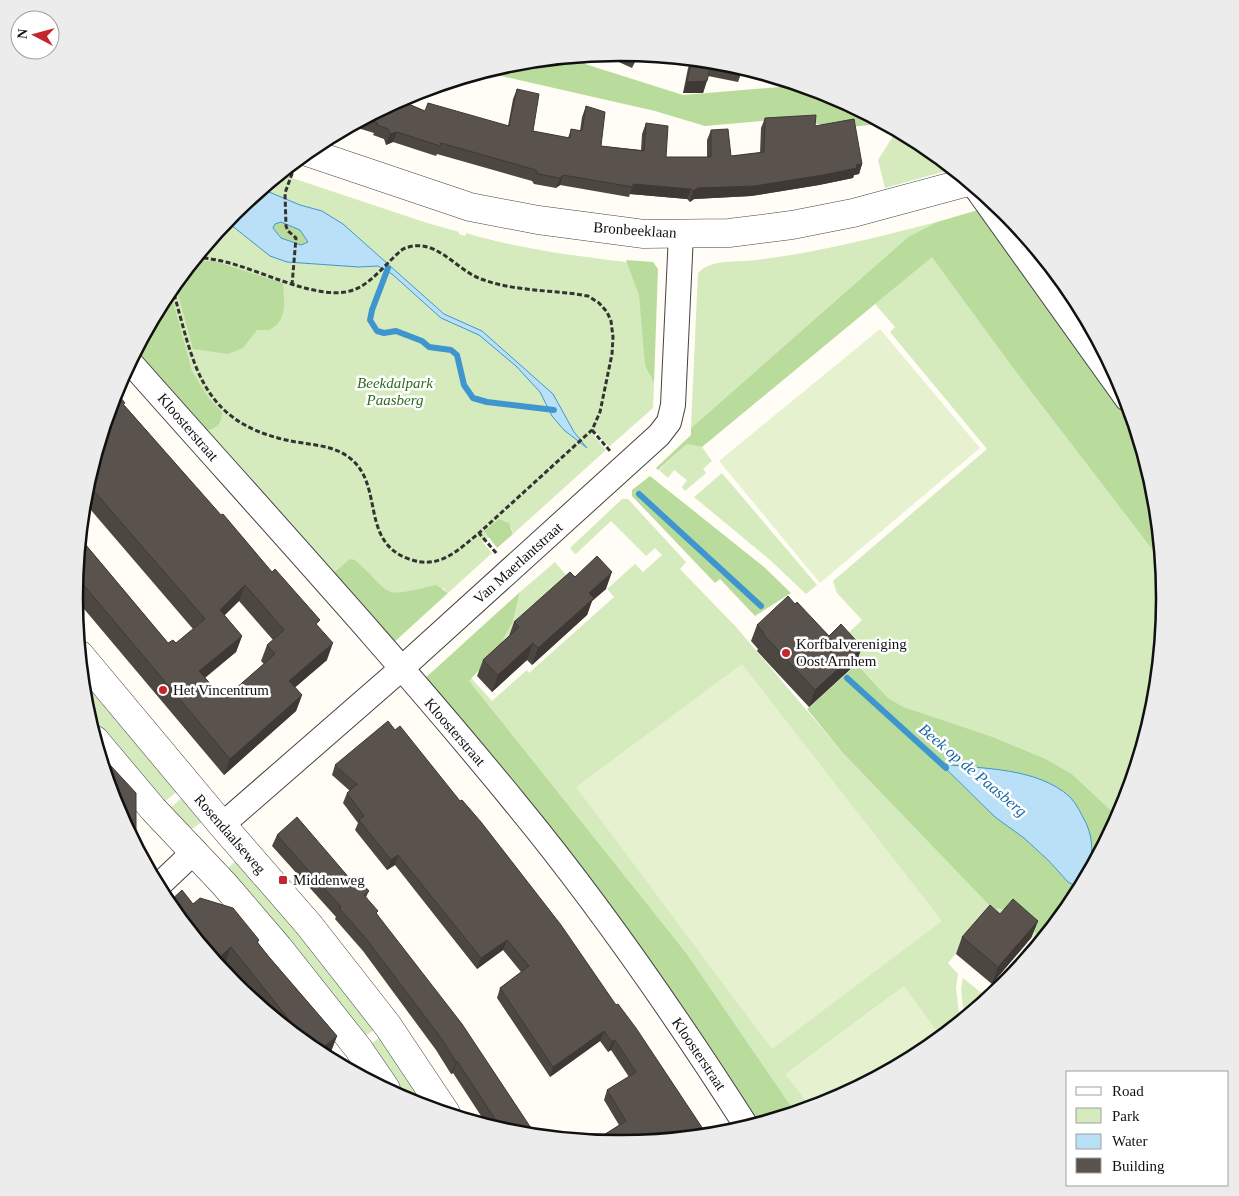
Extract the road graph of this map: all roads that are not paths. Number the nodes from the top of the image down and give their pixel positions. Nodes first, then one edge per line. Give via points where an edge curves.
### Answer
1 (307, 162) edge
2 (961, 184) edge
3 (994, 214) edge
4 (681, 234) junction
5 (1103, 365) edge
6 (135, 368) edge
7 (87, 663) edge
8 (401, 669) junction
9 (106, 752) edge
10 (222, 826) junction
11 (195, 851) junction
12 (164, 881) edge
13 (376, 1076) edge
14 (440, 1103) edge
15 (743, 1120) edge

1 - 4 street, Bronbeeklaan via 470,206 538,220 644,234
2 - 4 street, Bronbeeklaan via 853,213 792,225 729,233
3 - 5 street
4 - 8 street, Van Maerlantstraat via 673,405 669,422 624,468
6 - 8 street, Kloosterstraat
7 - 10 street, Rosendaalseweg
8 - 10 street, Van Maerlantstraat
8 - 15 street, Kloosterstraat via 518,805 580,885
9 - 11 street via 158,814
10 - 11 street
10 - 14 street, Rosendaalseweg via 346,972 388,1026
11 - 12 street
11 - 13 street via 312,990

